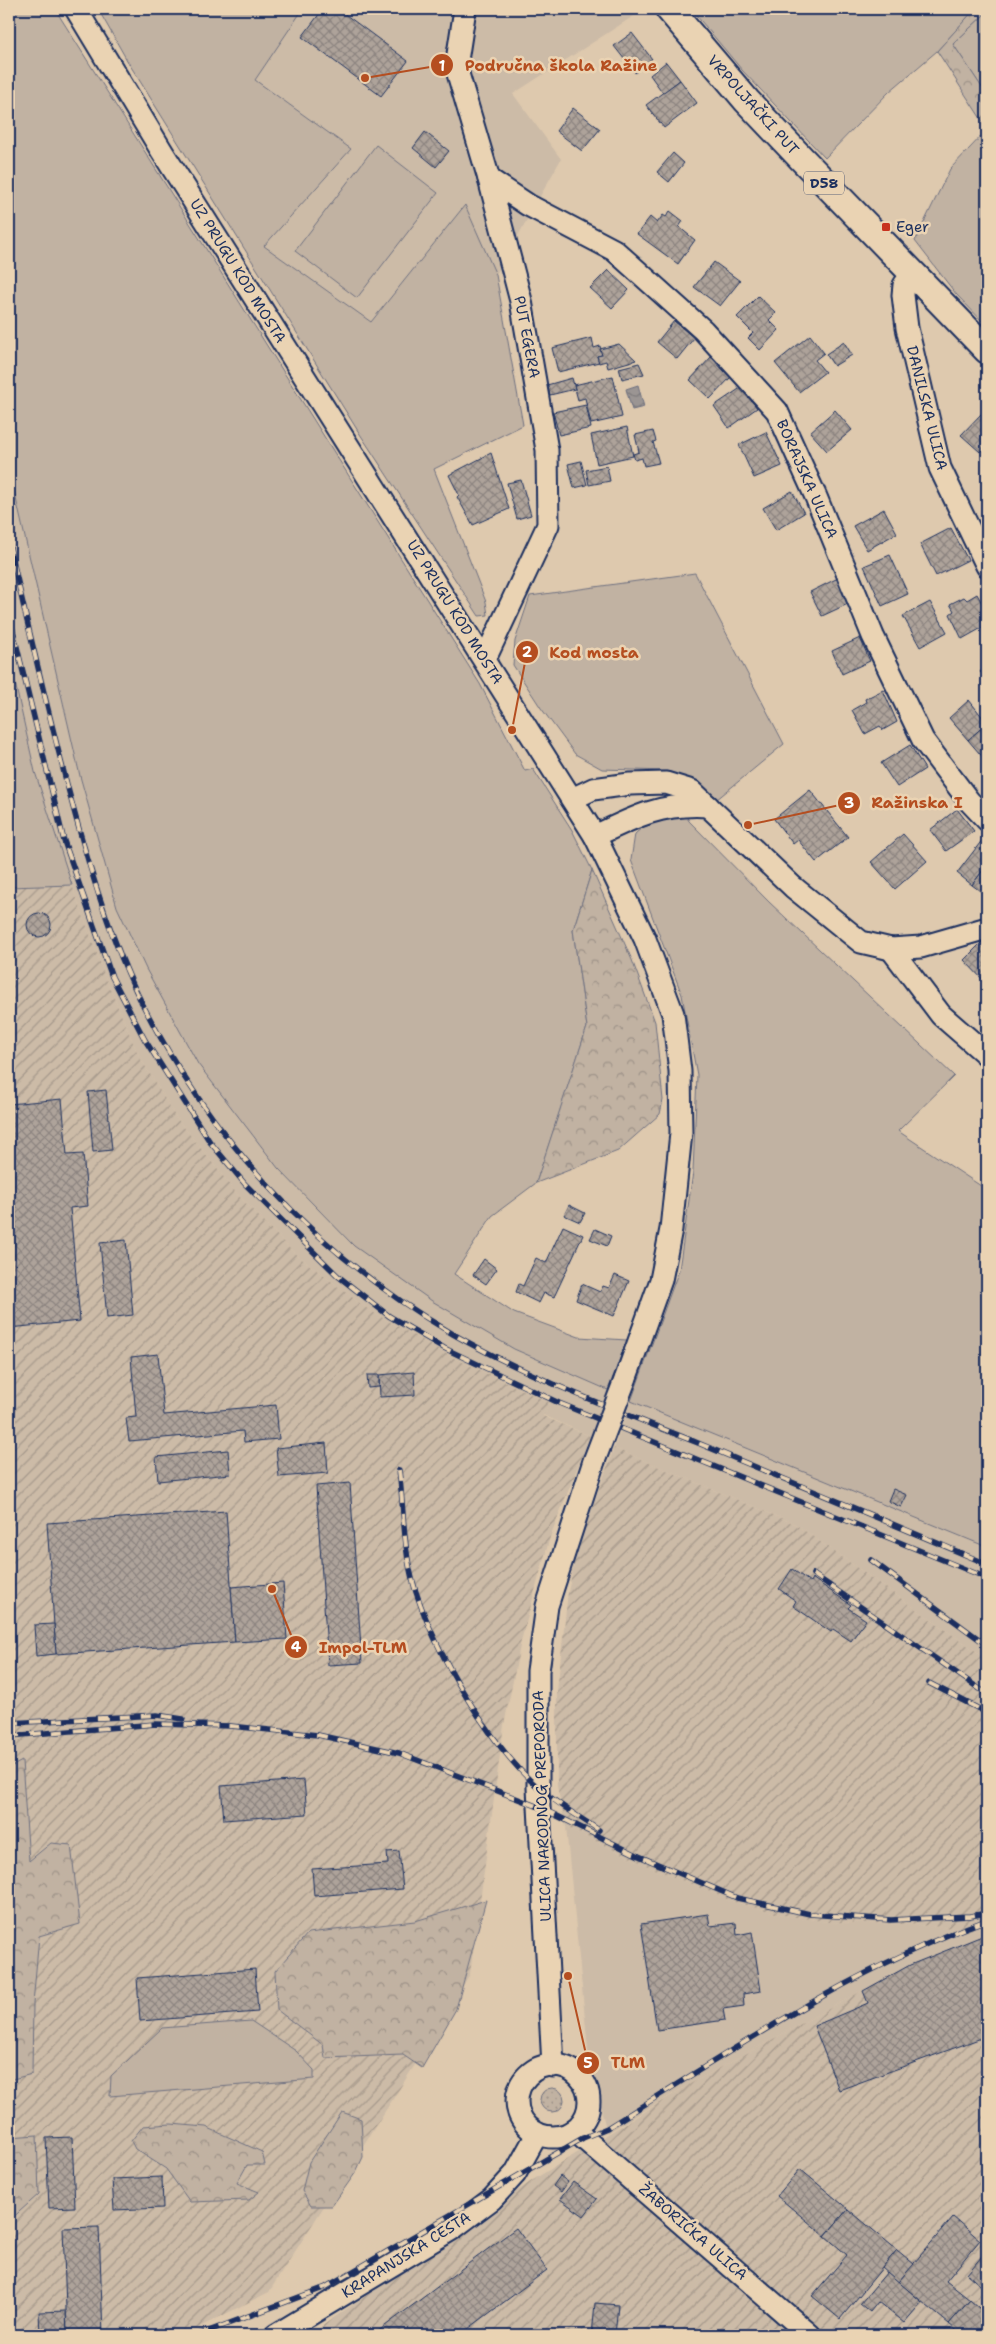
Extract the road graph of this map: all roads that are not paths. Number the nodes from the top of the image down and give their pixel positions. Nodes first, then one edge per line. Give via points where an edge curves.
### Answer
1 (76, 9) edge
2 (465, 9) edge
3 (669, 9) edge
4 (489, 179) junction
5 (912, 274) junction
6 (987, 350) edge
7 (987, 566) edge
8 (485, 659) junction
9 (572, 799) junction
10 (708, 806) junction
11 (987, 820) edge
12 (595, 836) junction
13 (987, 928) edge
14 (891, 949) junction
15 (987, 1055) edge
16 (625, 1380) joint
17 (554, 2066) junction
18 (574, 2130) junction
19 (537, 2134) junction
20 (276, 2335) edge
21 (810, 2335) edge

1 - 8 street, UZ PRUGU KOD MOSTA via 163,153
2 - 4 street, PUT EGERA via 456,67
3 - 5 main road, VRPOLJAČKI PUT / D58 via 747,101
4 - 8 street, PUT EGERA via 521,301 547,450 548,525
4 - 11 street, BORAJSKA ULICA via 528,205 614,250 702,330 777,411 873,636 923,740 969,802
5 - 6 main road, VRPOLJAČKI PUT / D58
5 - 7 street, DANILSKA ULICA via 904,285 903,295 940,468
8 - 9 street, UZ PRUGU KOD MOSTA
9 - 10 street via 594,789 666,783 692,791
9 - 12 street, UZ PRUGU KOD MOSTA
10 - 12 street via 682,804 656,810
10 - 14 street via 793,887 861,942
12 - 16 street, UZ PRUGU KOD MOSTA via 645,939 673,1014 680,1071 681,1133 671,1229 661,1280
13 - 14 street via 921,947
14 - 15 street via 941,1015
16 - 17 street, ULICA NARODNOG PREPORODA, bridge via 594,1461 547,1606 538,1671 538,1788
17 - 18 street via 570,2070 580,2077 586,2088 589,2099 587,2111
17 - 19 street via 536,2070 526,2077 516,2098 522,2121
18 - 19 street via 552,2138
18 - 21 street, ŽABORIĆKA ULICA
19 - 20 street, KRAPANJSKA CESTA via 515,2174 492,2199 452,2229

